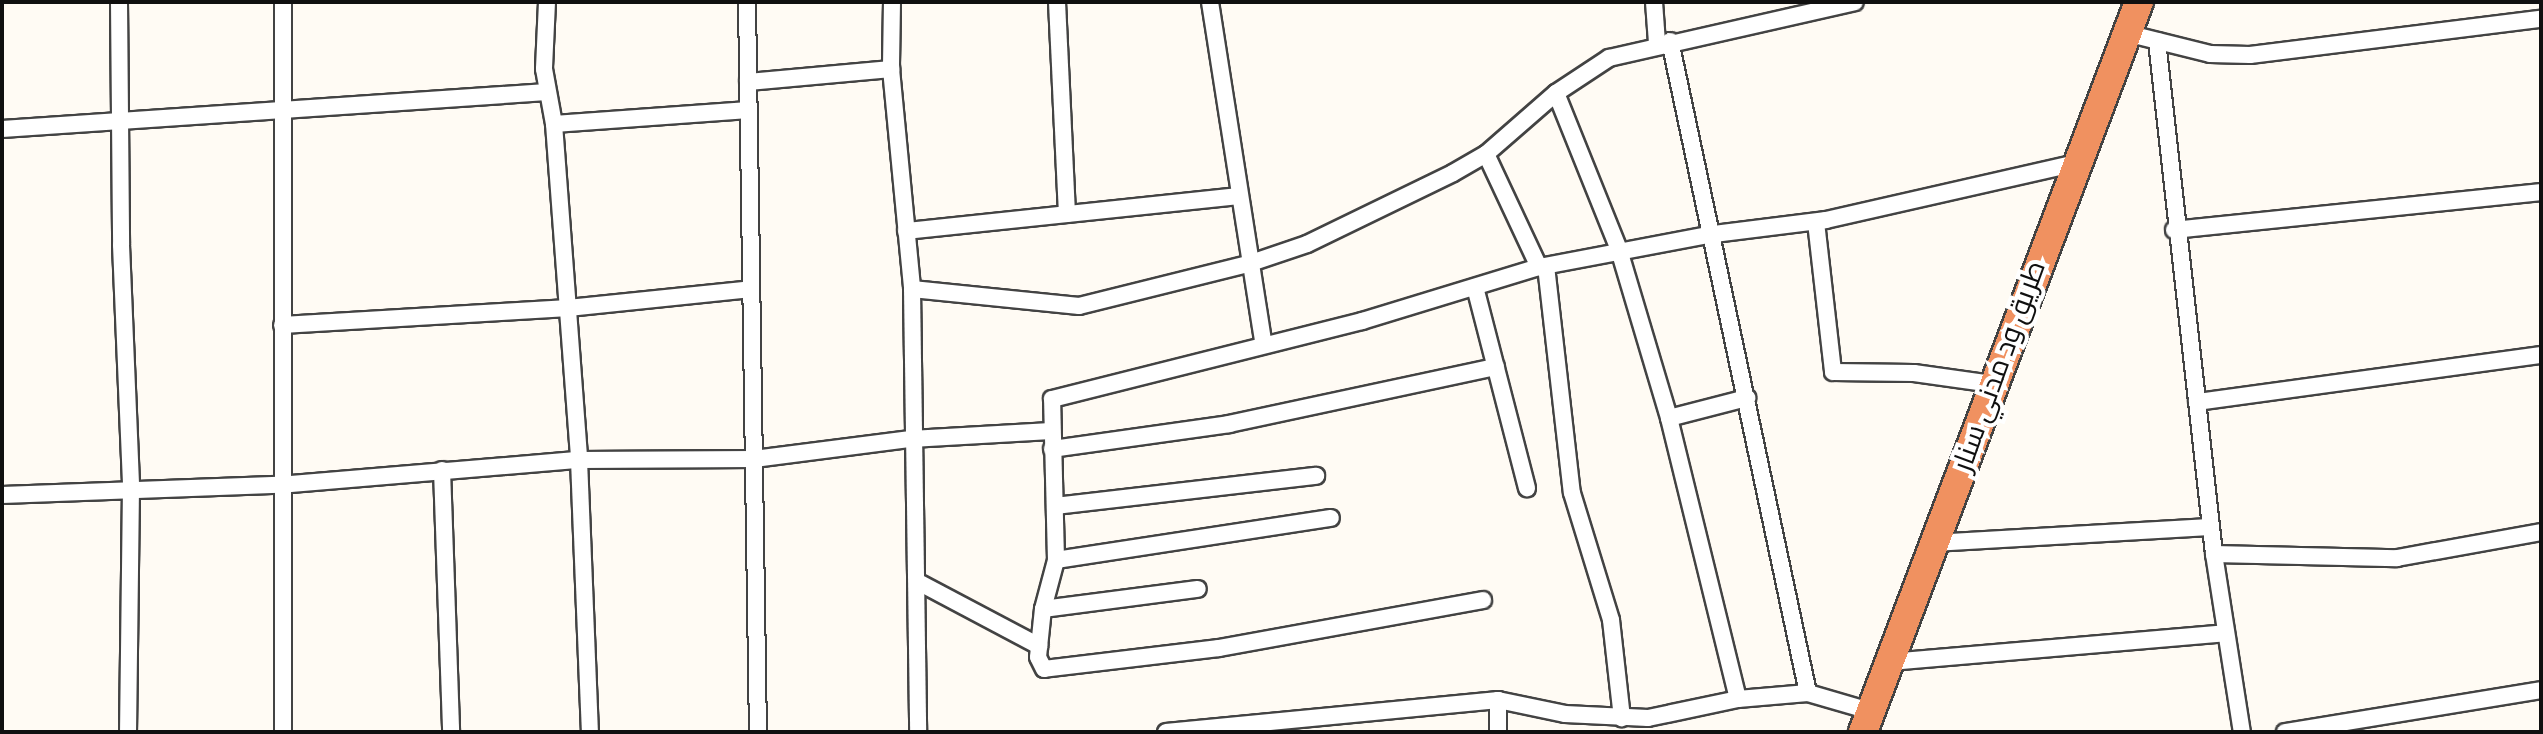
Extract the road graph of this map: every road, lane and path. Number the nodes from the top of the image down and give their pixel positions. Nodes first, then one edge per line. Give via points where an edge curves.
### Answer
1 (119, 2) edge
2 (283, 2) edge
3 (547, 2) edge
4 (747, 2) edge
5 (892, 2) edge
6 (1057, 2) edge
7 (1210, 2) edge
8 (1654, 2) edge
9 (1855, 2) edge
10 (2139, 2) edge
11 (2541, 19) edge
12 (2126, 33) junction
13 (2157, 41) junction
14 (1664, 42) junction
15 (891, 69) junction
16 (748, 82) junction
17 (547, 92) junction
18 (1556, 93) junction
19 (748, 110) junction
20 (284, 112) junction
21 (118, 122) junction
22 (554, 124) junction
23 (2, 129) edge
24 (1486, 154) junction
25 (2073, 164) junction
26 (2541, 192) edge
27 (1238, 196) junction
28 (1067, 214) junction
29 (1816, 222) junction
30 (2174, 230) junction
31 (906, 231) junction
32 (1714, 234) junction
33 (1619, 250) junction
34 (1248, 264) junction
35 (1542, 266) junction
36 (1475, 287) junction
37 (751, 289) junction
38 (912, 289) junction
39 (568, 308) junction
40 (282, 325) junction
41 (1264, 345) junction
42 (2541, 355) edge
43 (1496, 367) junction
44 (1992, 384) junction
45 (1747, 398) junction
46 (2197, 402) junction
47 (1669, 418) junction
48 (1051, 431) junction
49 (911, 439) junction
50 (1052, 449) junction
51 (754, 459) junction
52 (579, 460) junction
53 (442, 470) junction
54 (1316, 476) dead end
55 (279, 485) junction
56 (131, 488) junction
57 (1527, 488) dead end
58 (2, 495) edge
59 (1055, 506) junction
60 (1331, 518) dead end
61 (2210, 527) junction
62 (2541, 532) edge
63 (1933, 543) junction
64 (2214, 554) junction
65 (1056, 560) junction
66 (920, 583) junction
67 (1198, 589) dead end
68 (1483, 600) dead end
69 (1043, 609) junction
70 (2226, 633) junction
71 (1039, 646) junction
72 (1889, 662) junction
73 (2541, 690) edge
74 (1808, 693) junction
75 (1738, 699) junction
76 (1498, 700) junction
77 (1622, 718) junction
78 (1866, 722) edge
79 (1326, 724) edge
80 (1598, 725) edge
81 (128, 732) edge
82 (283, 732) edge
83 (451, 732) edge
84 (590, 732) edge
85 (758, 732) edge
86 (918, 732) edge
87 (1166, 732) edge
88 (1498, 732) edge
89 (2242, 732) edge
90 (2285, 732) edge

1 - 21 street
2 - 20 street
3 - 17 street
4 - 16 street
5 - 15 street
6 - 28 street
7 - 27 street
8 - 14 street
9 - 14 street
10 - 12 highway, طريق ود مدني سنار
11 - 13 street via 2299,53 2210,54
12 - 13 street
12 - 25 highway, طريق ود مدني سنار
13 - 30 street
14 - 18 street via 1609,58
14 - 32 street
15 - 16 street
15 - 31 street
16 - 19 street
17 - 20 street
17 - 22 street
18 - 24 street
18 - 33 street
19 - 22 street
19 - 37 street
20 - 21 street
20 - 40 street
21 - 23 street
21 - 56 street
22 - 39 street
24 - 34 street via 1307,244
24 - 35 street
25 - 29 street
25 - 44 highway, طريق ود مدني سنار
26 - 30 street
27 - 28 street
27 - 34 street
28 - 31 street
29 - 32 street
29 - 44 street via 1833,372 1914,373
30 - 46 street
31 - 38 street
32 - 33 street
32 - 45 street
33 - 35 street
33 - 47 street
34 - 38 street via 1079,306
34 - 41 street
35 - 36 street
35 - 77 street via 1572,493 1611,620
36 - 41 street
36 - 43 street
37 - 39 street
37 - 51 street
38 - 49 street
39 - 40 street
39 - 52 street
40 - 55 street
41 - 48 street via 1052,399
42 - 46 street
43 - 50 street via 1241,422
43 - 57 street
44 - 63 highway, طريق ود مدني سنار
45 - 47 street
45 - 74 street
46 - 61 street
47 - 75 street
48 - 49 street
48 - 50 street
49 - 51 street
49 - 66 street
50 - 59 street
51 - 52 street
51 - 85 street
52 - 53 street
52 - 84 street
53 - 55 street
53 - 83 street
54 - 59 street
55 - 56 street
55 - 82 street
56 - 58 street
56 - 81 street
59 - 65 street
60 - 65 street
61 - 63 street
61 - 64 street
62 - 64 street via 2397,558
63 - 72 highway, طريق ود مدني سنار
64 - 70 street
65 - 69 street
66 - 71 street
66 - 86 street
67 - 69 street
68 - 71 street via 1219,648 1053,669 1040,664
69 - 71 street
70 - 72 street
70 - 89 street
72 - 78 highway, طريق ود مدني سنار
73 - 90 street
74 - 75 street
74 - 78 street
75 - 77 street via 1665,716
76 - 79 street
76 - 80 street
76 - 88 street
77 - 80 street
79 - 87 street

